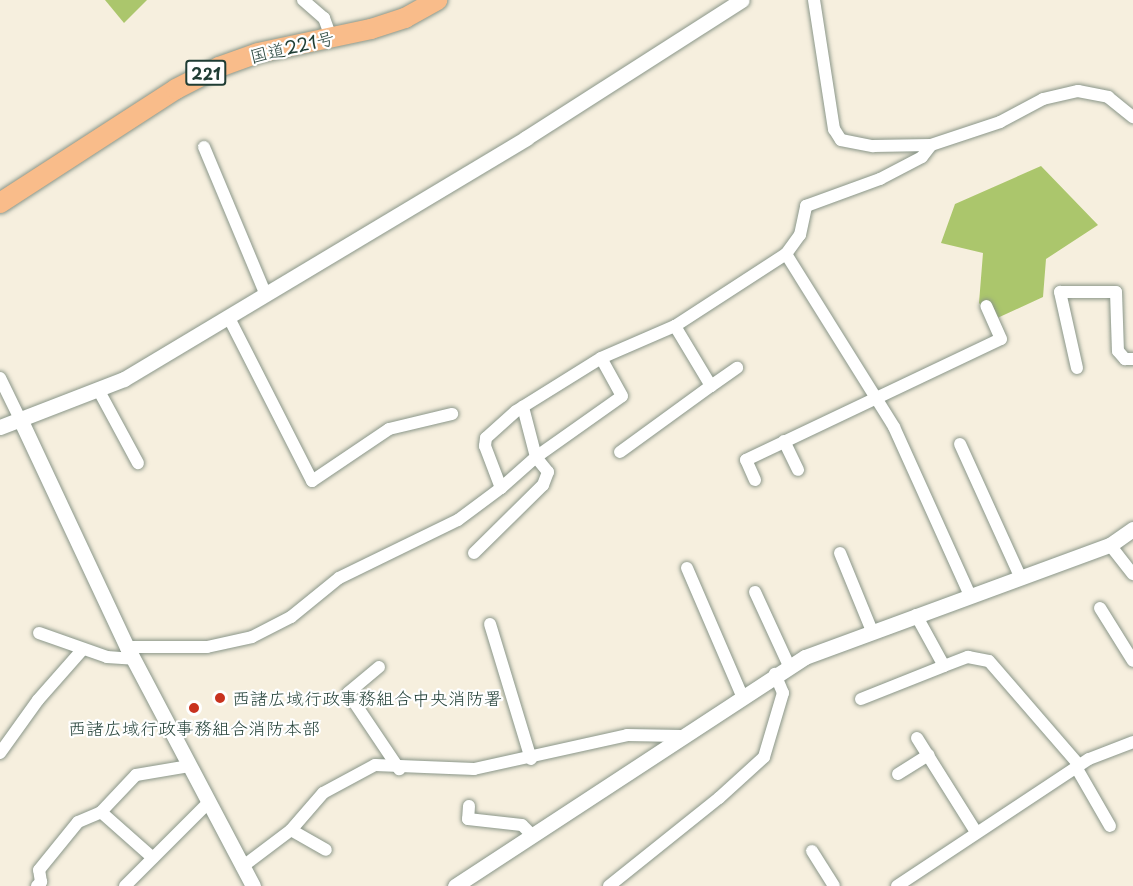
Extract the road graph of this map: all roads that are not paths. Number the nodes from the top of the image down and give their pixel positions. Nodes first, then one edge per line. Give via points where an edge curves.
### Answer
1 (303, 0) edge
2 (437, 0) edge
3 (742, 0) edge
4 (814, 0) edge
5 (331, 38) junction
6 (1133, 117) edge
7 (931, 145) junction
8 (204, 147) dead end
9 (0, 202) edge
10 (786, 254) junction
11 (266, 295) junction
12 (986, 306) dead end
13 (230, 318) junction
14 (675, 326) junction
15 (601, 358) junction
16 (1133, 359) edge
17 (737, 368) dead end
18 (1077, 368) dead end
19 (0, 378) edge
20 (711, 386) junction
21 (99, 391) junction
22 (874, 396) junction
23 (523, 407) junction
24 (452, 414) dead end
25 (21, 421) junction
26 (0, 427) edge
27 (784, 441) junction
28 (960, 444) dead end
29 (620, 452) dead end
30 (536, 457) junction
31 (138, 463) dead end
32 (798, 470) dead end
33 (755, 480) dead end
34 (501, 488) junction
35 (1133, 529) edge
36 (1110, 545) junction
37 (474, 553) dead end
38 (840, 553) dead end
39 (687, 568) dead end
40 (1133, 574) edge
41 (1020, 576) junction
42 (755, 592) dead end
43 (970, 595) junction
44 (1100, 608) dead end
45 (916, 615) junction
46 (490, 624) dead end
47 (872, 631) junction
48 (39, 633) dead end
49 (83, 649) junction
50 (131, 653) junction
51 (1133, 661) edge
52 (789, 666) junction
53 (944, 666) junction
54 (379, 667) dead end
55 (775, 674) junction
56 (742, 696) junction
57 (861, 699) dead end
58 (681, 736) junction
59 (917, 738) dead end
60 (1133, 742) edge
61 (0, 753) edge
62 (928, 755) junction
63 (531, 759) junction
64 (189, 766) junction
65 (1078, 766) junction
66 (399, 769) junction
67 (898, 774) dead end
68 (208, 803) junction
69 (469, 806) dead end
70 (101, 812) junction
71 (1110, 826) dead end
72 (291, 830) junction
73 (976, 832) junction
74 (532, 835) junction
75 (326, 850) dead end
76 (812, 851) dead end
77 (153, 858) junction
78 (242, 867) junction
79 (37, 886) edge
80 (125, 886) edge
81 (253, 886) edge
82 (454, 886) edge
83 (609, 886) edge
84 (834, 886) edge
85 (897, 886) edge

1 - 5 street via 324,18
2 - 5 highway, 国道221号 / 221 via 405,18
3 - 11 street via 526,138
4 - 7 street via 836,136 856,145
5 - 9 highway, 国道221号 / 221 via 258,53 219,67 176,89
6 - 7 street via 1108,97 1086,92 1062,93 1000,122
7 - 10 street via 922,157 880,178 806,206 800,235
8 - 11 street
10 - 14 street
10 - 22 street
11 - 13 street
12 - 22 street via 1001,339
13 - 21 street
13 - 24 street via 312,481 389,429
14 - 15 street
14 - 20 street
15 - 23 street
15 - 30 street via 622,396
16 - 18 street via 1125,359 1118,351 1116,292 1060,292
17 - 20 street
19 - 25 street
20 - 29 street
21 - 25 street
21 - 31 street
22 - 27 street
22 - 43 street via 894,427
23 - 30 street
23 - 34 street via 486,438 485,446
25 - 26 street
25 - 50 street
27 - 32 street
27 - 33 street via 746,460
28 - 41 street
30 - 34 street
30 - 37 street via 548,472 543,485
34 - 50 street via 458,520 339,578 291,617 252,637 207,647
35 - 36 street
36 - 40 street
36 - 41 street
38 - 47 street
39 - 56 street
41 - 43 street
42 - 52 street
43 - 45 street
44 - 51 street
45 - 47 street
45 - 53 street
46 - 63 street
47 - 52 street
48 - 49 street
49 - 50 street via 107,657
49 - 61 street via 38,700
50 - 64 street
52 - 55 street
53 - 57 street via 928,676
53 - 65 street via 968,657 989,661
54 - 66 street via 348,693
55 - 56 street
55 - 83 street via 783,693 764,757
56 - 58 street
58 - 63 street via 627,735
58 - 74 street
59 - 62 street
60 - 65 street
62 - 67 street
62 - 73 street
63 - 66 street via 474,769
64 - 68 street
64 - 70 street via 136,775
65 - 71 street
65 - 73 street
66 - 72 street via 375,765 323,793
68 - 77 street
68 - 78 street
69 - 74 street via 468,819 522,825
70 - 77 street
70 - 79 street via 78,822 39,870
72 - 75 street
72 - 78 street
73 - 85 street
74 - 82 street
76 - 84 street
77 - 80 street
78 - 81 street

